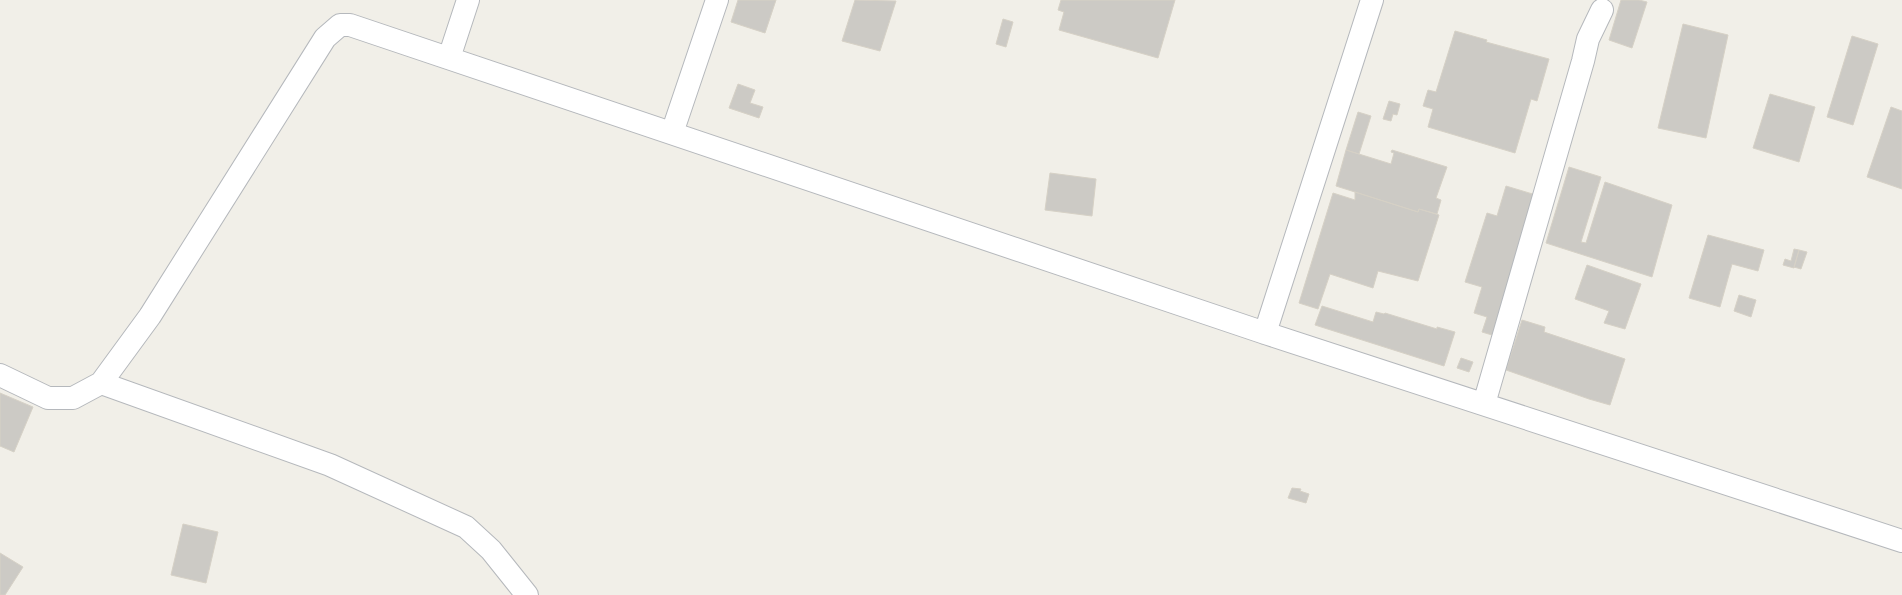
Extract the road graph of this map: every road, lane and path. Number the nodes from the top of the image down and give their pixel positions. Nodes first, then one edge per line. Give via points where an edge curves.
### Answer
1 (468, 0) edge
2 (717, 0) edge
3 (1372, 0) edge
4 (1602, 10) dead end
5 (449, 58) junction
6 (672, 133) junction
7 (1265, 333) junction
8 (0, 375) edge
9 (101, 383) junction
10 (1484, 404) junction
11 (1902, 541) edge
12 (528, 595) edge

1 - 5 street
2 - 6 street
3 - 7 street
4 - 10 street via 1588,39
5 - 6 street
5 - 9 street via 350,25 340,25 324,38 150,316
6 - 7 street
7 - 10 street
8 - 9 street via 48,398 73,398
9 - 12 street via 330,465 466,526 491,550
10 - 11 street

